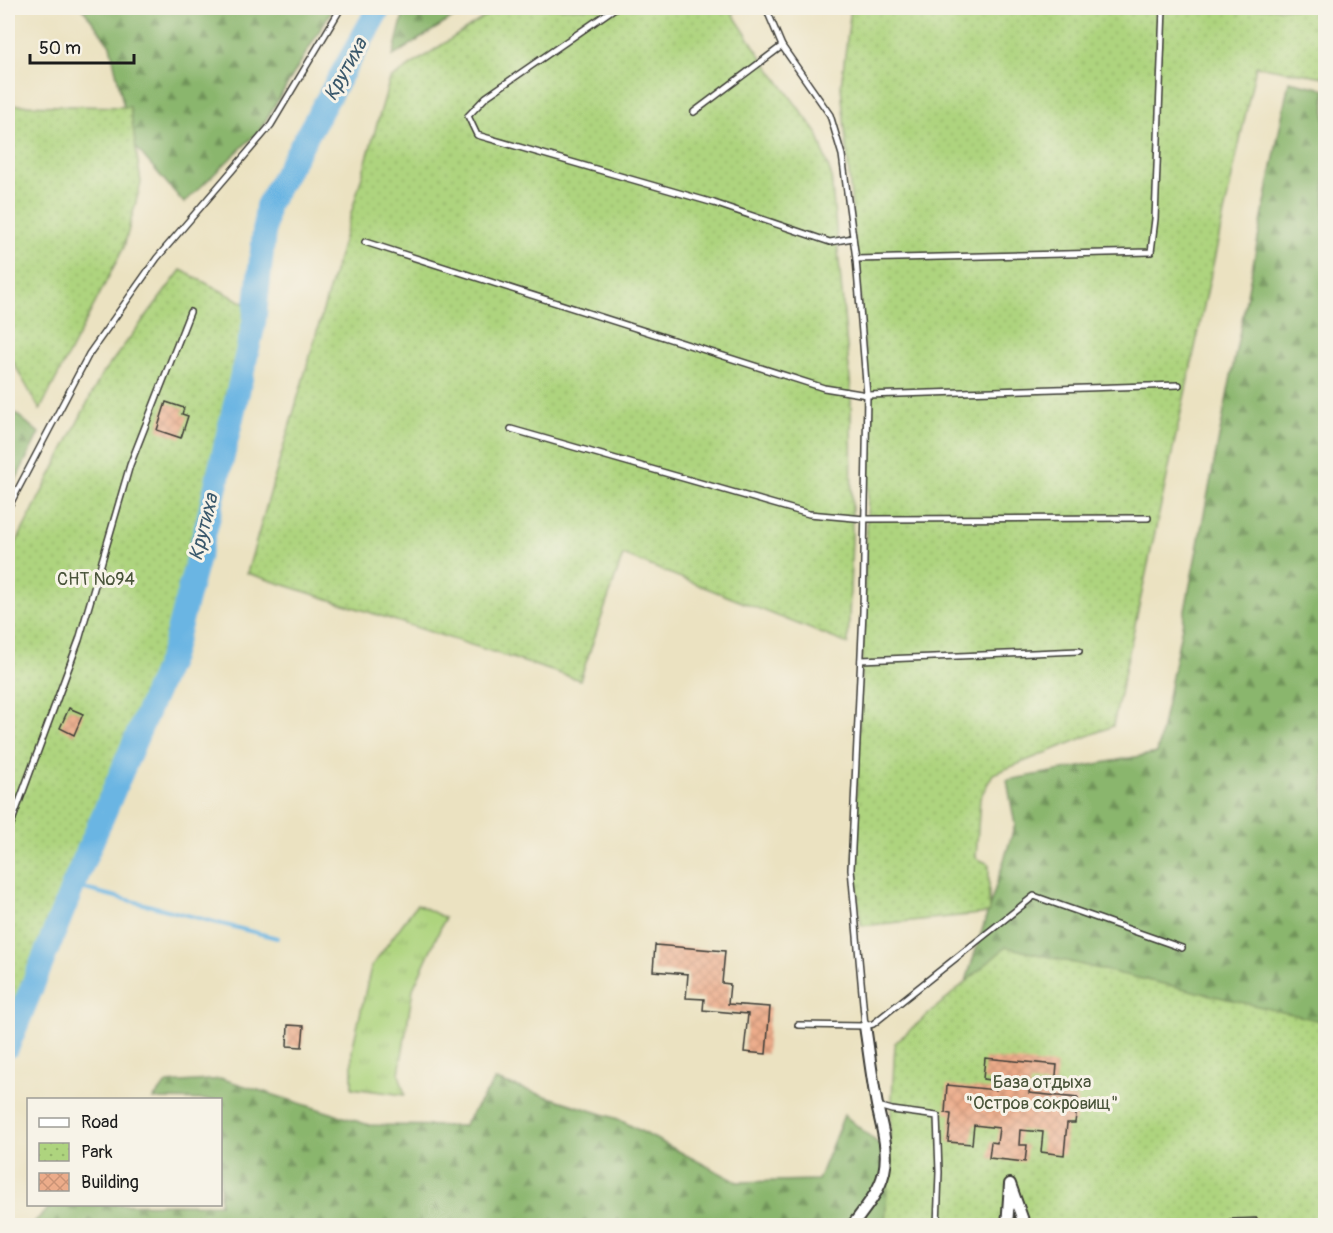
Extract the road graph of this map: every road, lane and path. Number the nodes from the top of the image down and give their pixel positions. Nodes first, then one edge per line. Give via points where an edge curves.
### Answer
1 (341, 8) edge
2 (615, 8) edge
3 (766, 8) edge
4 (1163, 8) edge
5 (1298, 8) edge
6 (1326, 11) edge
7 (782, 46) junction
8 (694, 112) dead end
9 (853, 238) junction
10 (365, 242) dead end
11 (856, 259) junction
12 (190, 312) dead end
13 (1179, 385) dead end
14 (867, 395) junction
15 (511, 429) dead end
16 (8, 508) edge
17 (1148, 518) dead end
18 (866, 519) junction
19 (1078, 651) dead end
20 (861, 660) junction
21 (8, 832) edge
22 (1182, 948) dead end
23 (798, 1025) dead end
24 (865, 1026) junction
25 (878, 1106) junction
26 (852, 1226) edge
27 (937, 1226) edge
28 (1007, 1226) edge
29 (1025, 1226) edge

1 - 16 lane via 271,125 157,258 89,354
2 - 9 lane via 486,97 468,116 477,135 714,203 830,242
3 - 7 lane
4 - 11 lane via 1151,252
5 - 6 lane
7 - 8 lane
7 - 9 lane via 830,115 842,155
9 - 11 lane
10 - 14 lane via 824,388
11 - 14 lane
12 - 21 lane via 130,465 79,640
13 - 14 lane
14 - 18 lane
15 - 18 lane via 809,514
17 - 18 lane
18 - 20 lane
19 - 20 lane
20 - 24 lane via 851,868
22 - 24 lane via 1034,896
23 - 24 lane
24 - 25 street
25 - 26 street via 884,1129 885,1169 875,1194
25 - 27 lane via 937,1116
28 - 29 street via 1010,1184

